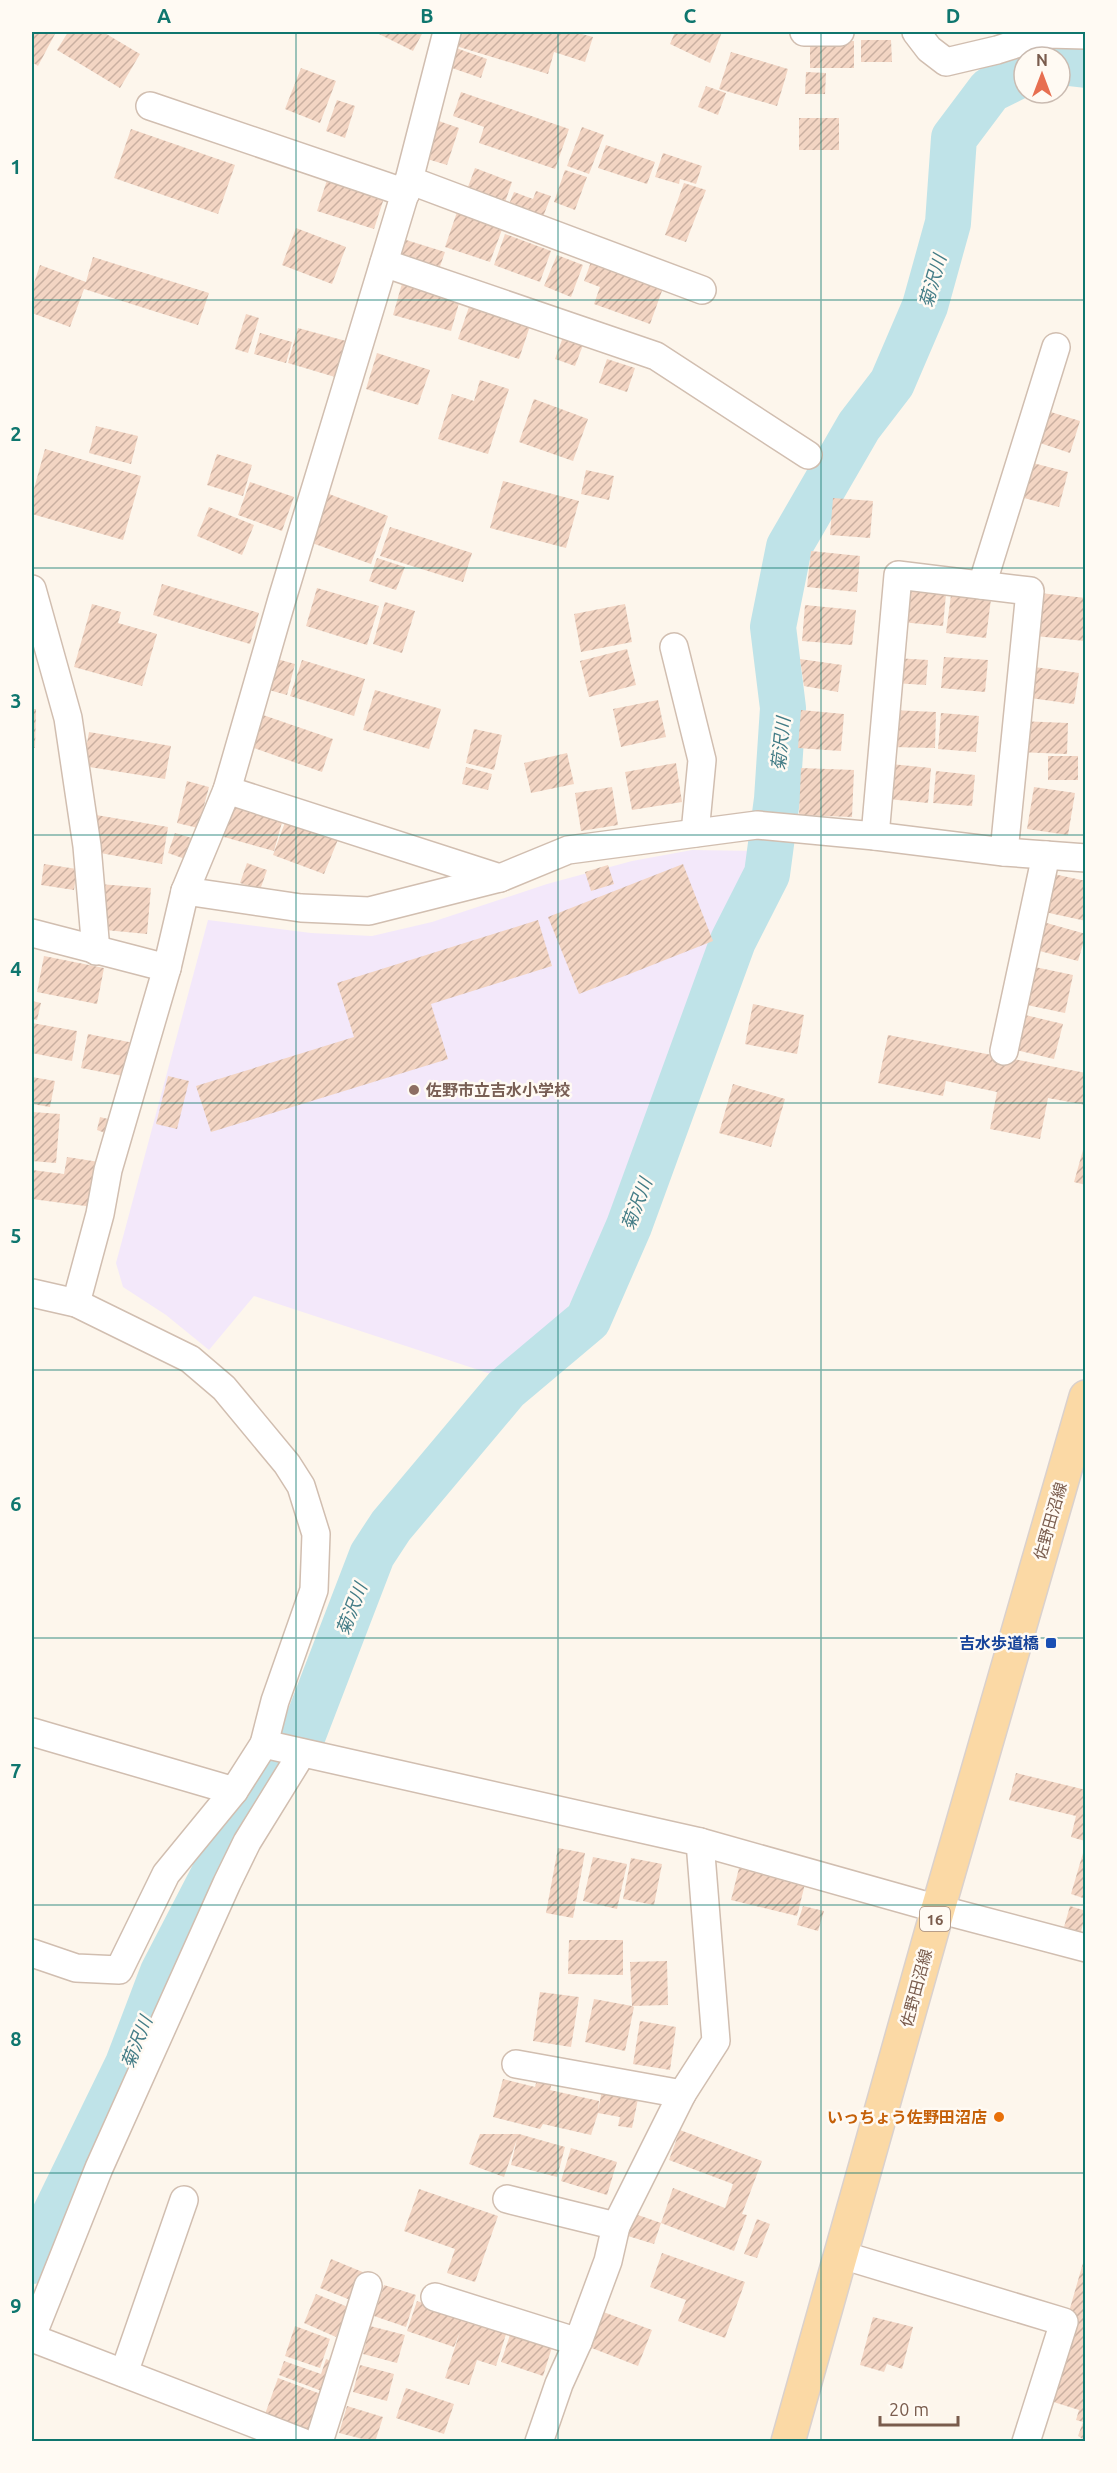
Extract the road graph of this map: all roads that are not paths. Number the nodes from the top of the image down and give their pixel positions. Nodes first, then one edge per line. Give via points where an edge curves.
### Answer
1 (447, 32) edge
2 (804, 32) edge
3 (840, 32) edge
4 (916, 32) edge
5 (1086, 35) edge
6 (150, 106) dead end
7 (407, 187) junction
8 (384, 263) junction
9 (702, 290) dead end
10 (1056, 347) dead end
11 (808, 455) dead end
12 (982, 585) junction
13 (32, 589) edge
14 (674, 647) dead end
15 (227, 790) junction
16 (695, 833) junction
17 (875, 836) junction
18 (1004, 852) junction
19 (1046, 855) junction
20 (1086, 858) edge
21 (500, 878) junction
22 (185, 891) junction
23 (32, 933) edge
24 (96, 951) junction
25 (167, 968) junction
26 (1004, 1051) dead end
27 (32, 1293) edge
28 (76, 1303) junction
29 (1086, 1397) edge
30 (32, 1732) edge
31 (264, 1744) junction
32 (302, 1753) junction
33 (234, 1791) junction
34 (700, 1842) junction
35 (938, 1910) junction
36 (1086, 1948) edge
37 (32, 1953) edge
38 (516, 2064) dead end
39 (682, 2094) junction
40 (507, 2199) dead end
41 (184, 2200) dead end
42 (616, 2226) junction
43 (842, 2255) junction
44 (368, 2286) dead end
45 (435, 2297) dead end
46 (32, 2337) edge
47 (578, 2342) junction
48 (124, 2373) junction
49 (302, 2442) edge
50 (319, 2442) edge
51 (539, 2442) edge
52 (788, 2442) edge
53 (1026, 2442) edge

1 - 7 street
2 - 3 street
4 - 5 street via 946,62 1047,34
6 - 7 street
7 - 8 street
7 - 9 street
8 - 11 street via 656,356
8 - 15 street
10 - 12 street
12 - 17 street via 898,575
12 - 18 street via 1030,591
13 - 24 street via 68,718 87,846
14 - 16 street via 702,759
15 - 21 street
15 - 22 street
16 - 17 street via 757,825
16 - 21 street via 568,850
17 - 18 street
18 - 19 street
19 - 20 street
19 - 26 street
21 - 22 street via 369,911 302,908
22 - 25 street
23 - 24 street
24 - 25 street
25 - 28 street via 108,1170
27 - 28 street
28 - 31 street via 190,1359 224,1389 302,1486 316,1534 314,1590
29 - 35 main road, 佐野田沼線 / 16
30 - 33 street
31 - 32 street
31 - 33 street
32 - 34 street
32 - 46 street via 246,1842 227,1883 99,2168
33 - 37 street via 166,1874 119,1970 76,1968
34 - 35 street
34 - 39 street via 716,2041
35 - 36 street
35 - 43 main road, 佐野田沼線 / 16
38 - 39 street
39 - 42 street
40 - 42 street
41 - 48 street
42 - 47 street
43 - 52 main road, 佐野田沼線 / 16
43 - 53 street via 1064,2322
44 - 50 street
45 - 47 street
46 - 48 street
47 - 51 street
48 - 49 street

